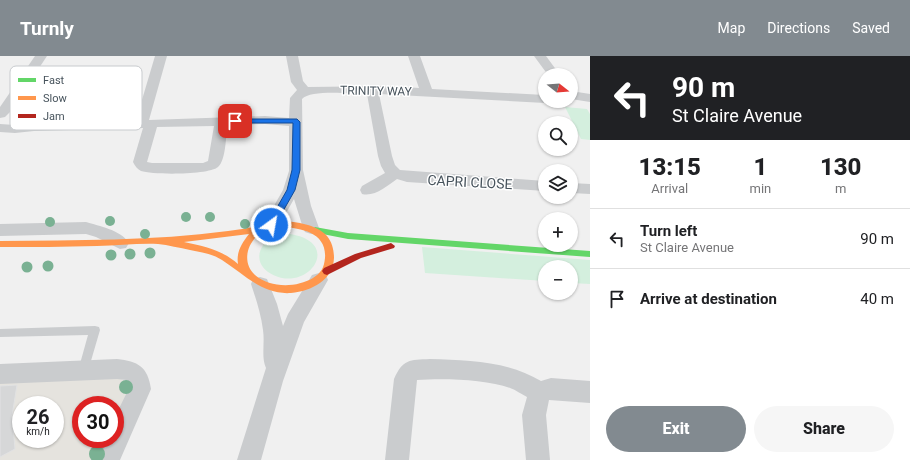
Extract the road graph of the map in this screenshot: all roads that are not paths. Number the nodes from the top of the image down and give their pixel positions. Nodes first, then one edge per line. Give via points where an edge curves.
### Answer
1 (41, 56) edge
2 (161, 56) edge
3 (292, 56) edge
4 (414, 56) edge
5 (540, 56) edge
6 (34, 66) edge
7 (549, 68) edge
8 (372, 90) junction
9 (305, 91) junction
10 (427, 92) junction
11 (578, 97) edge
12 (538, 98) edge
13 (578, 99) edge
14 (590, 100) edge
15 (10, 101) edge
16 (3, 111) edge
17 (297, 119) junction
18 (221, 121) junction
19 (0, 122) edge
20 (10, 123) edge
21 (142, 123) edge
22 (146, 123) junction
23 (0, 128) edge
24 (10, 129) edge
25 (296, 170) junction
26 (395, 174) junction
27 (538, 186) edge
28 (578, 188) edge
29 (590, 189) edge
30 (368, 190) dead end
31 (266, 227) junction
32 (313, 229) junction
33 (0, 230) edge
34 (159, 241) junction
35 (420, 242) junction
36 (120, 243) junction
37 (0, 244) edge
38 (15, 253) dead end
39 (590, 254) edge
40 (323, 276) junction
41 (256, 281) junction
42 (0, 333) edge
43 (83, 370) junction
44 (0, 374) edge
45 (272, 381) junction
46 (539, 392) junction
47 (590, 392) edge
48 (107, 460) edge
49 (249, 460) edge
50 (397, 460) edge
51 (538, 460) edge

1 - 6 street
2 - 22 street
3 - 9 street via 297,82
4 - 10 street
5 - 7 street
8 - 9 street, TRINITY WAY
8 - 10 street, TRINITY WAY
8 - 26 street via 385,156 388,166
9 - 17 street via 296,98
10 - 12 street, TRINITY WAY
11 - 14 street
13 - 14 street
15 - 16 street
16 - 19 street
17 - 18 street
17 - 25 street
18 - 22 street
18 - 22 street via 216,159 205,168 146,168 140,162
19 - 20 street
21 - 22 street
23 - 24 street
25 - 31 street via 291,190
25 - 32 street via 303,206
26 - 27 street, CAPRI CLOSE via 419,178
26 - 30 street
28 - 29 street
31 - 32 street via 285,222
31 - 34 street via 231,236
31 - 41 street via 250,237 244,247 242,258 245,269
32 - 35 street via 348,236
32 - 40 street via 325,238 331,248 331,260
33 - 36 street via 86,228
34 - 36 street
34 - 41 street via 198,248 223,257
35 - 39 street
35 - 40 street via 372,250 352,257
36 - 37 street
36 - 38 street
40 - 41 street via 305,287 290,290 274,289
40 - 45 street via 295,320
41 - 45 street via 272,316 275,340
42 - 43 lane via 95,330
43 - 44 street
43 - 48 street via 127,370 139,379 140,389
45 - 49 street
46 - 47 street via 551,389
46 - 50 street via 503,375 424,368 410,371 405,380
46 - 51 street via 534,414

